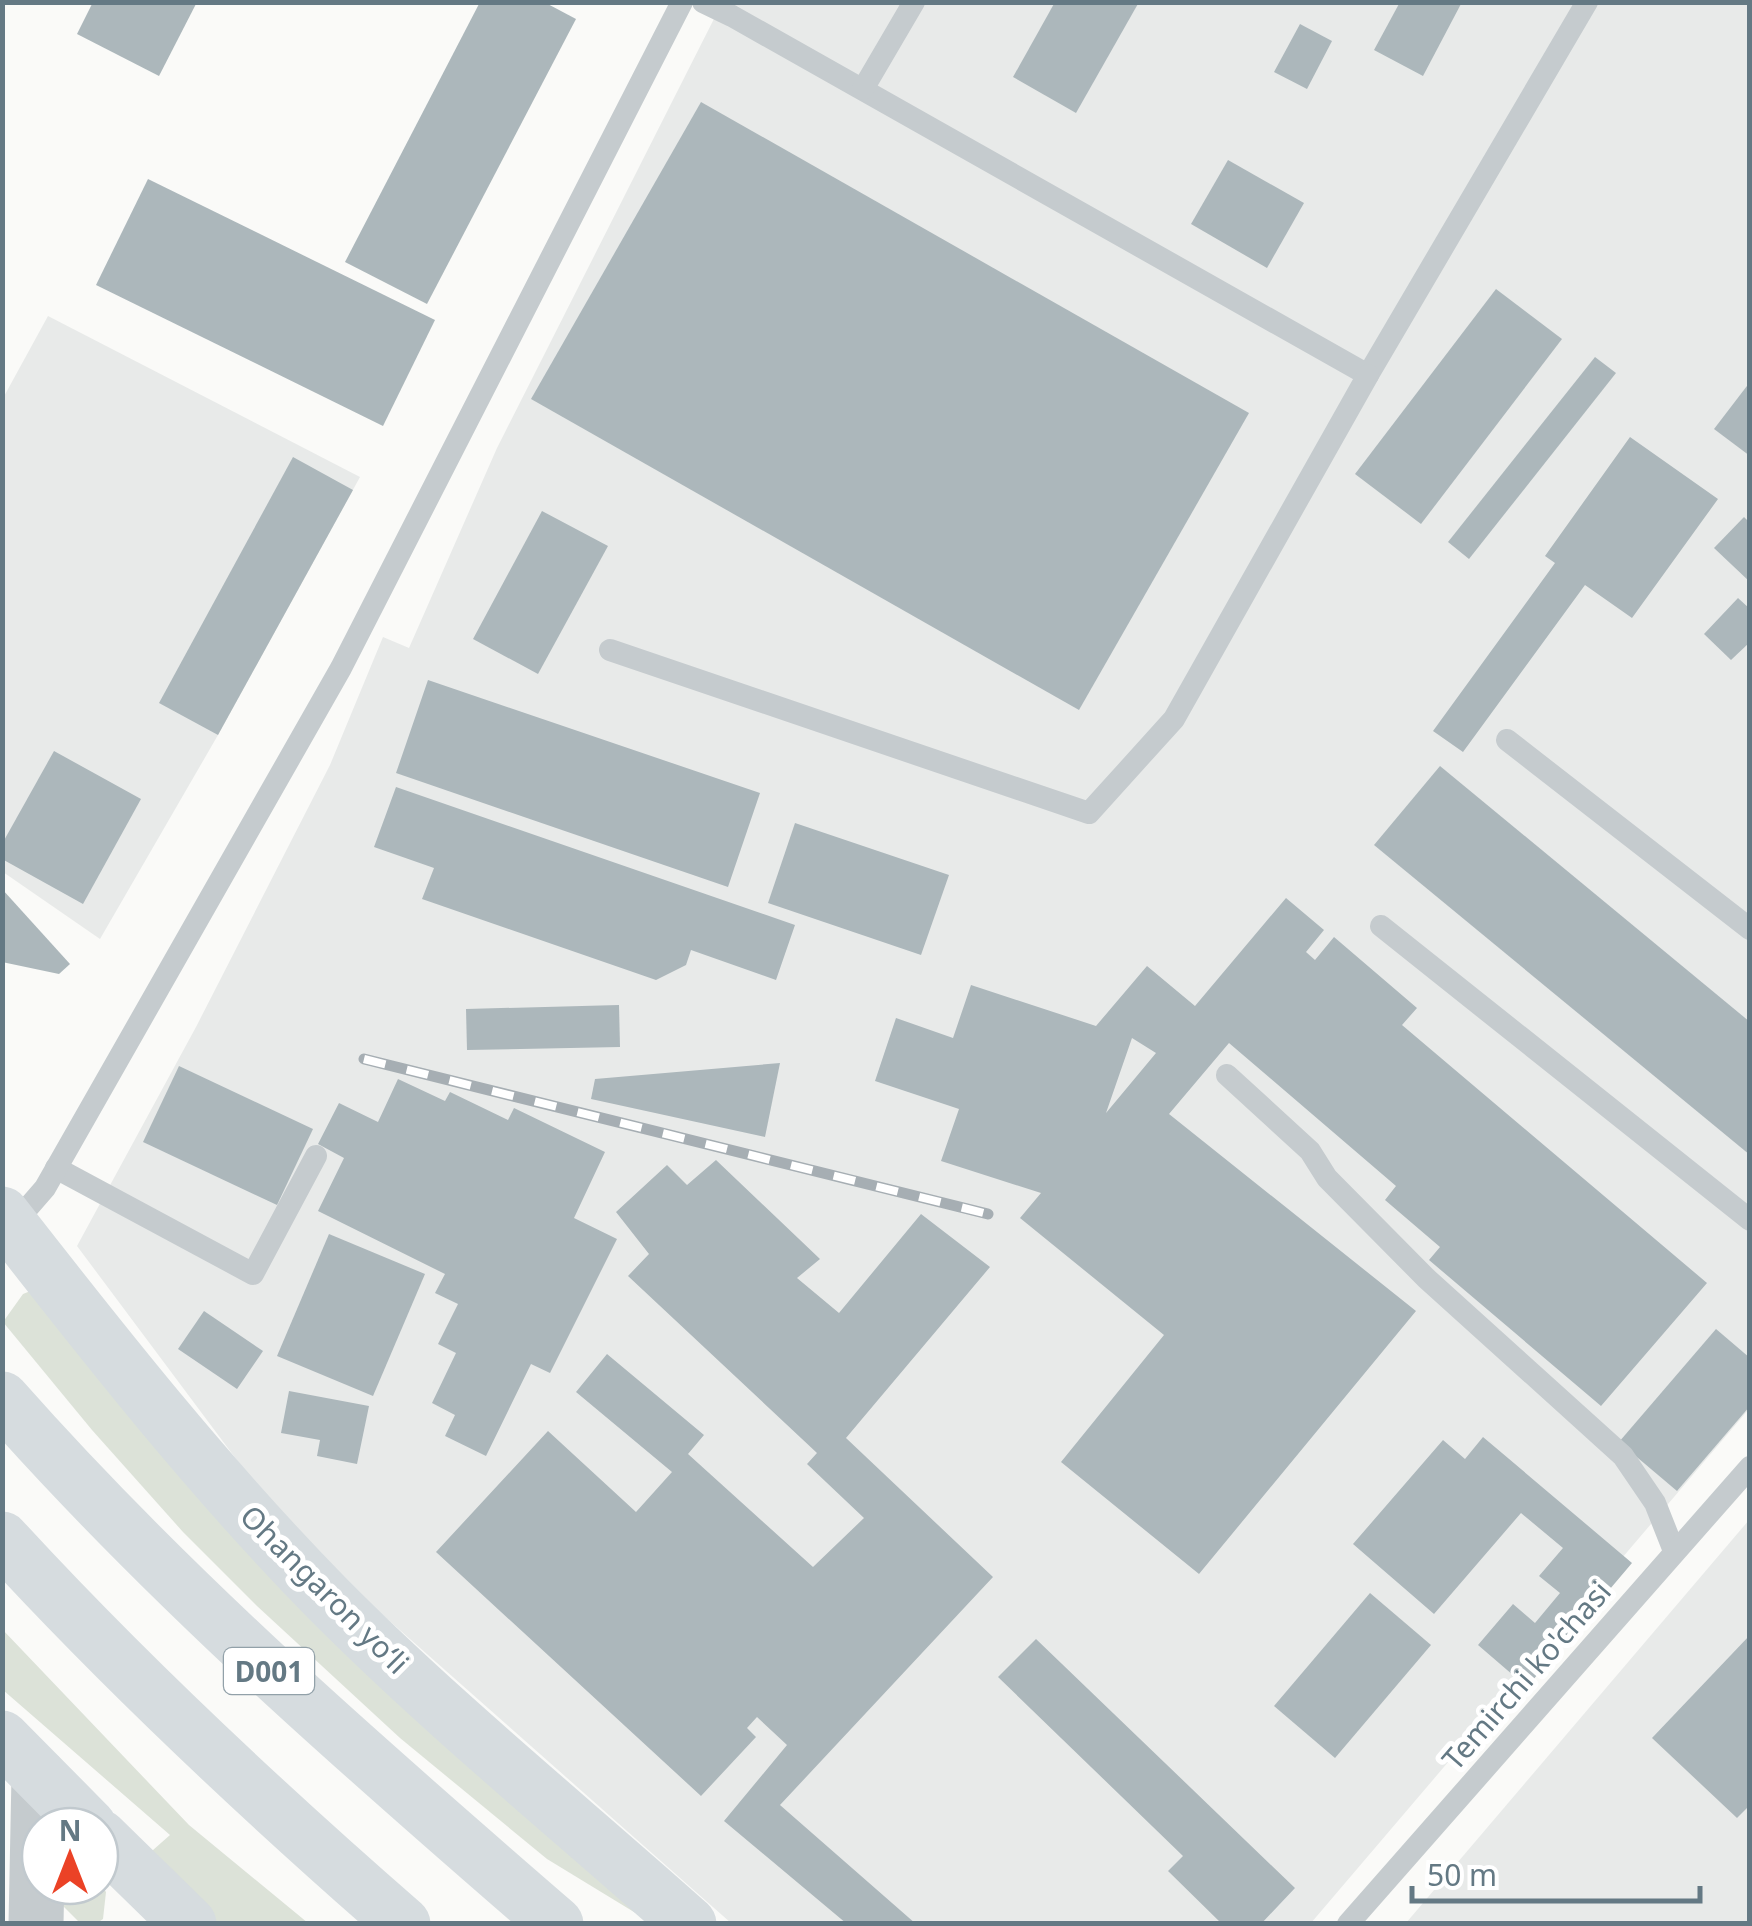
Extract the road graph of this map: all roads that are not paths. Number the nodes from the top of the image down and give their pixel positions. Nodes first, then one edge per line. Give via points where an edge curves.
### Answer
1 (682, 2) edge
2 (703, 2) edge
3 (914, 2) edge
4 (1587, 2) edge
5 (863, 89) junction
6 (1368, 375) junction
7 (610, 650) dead end
8 (1507, 740) dead end
9 (1381, 926) dead end
10 (1750, 929) edge
11 (1227, 1075) dead end
12 (316, 1156) dead end
13 (56, 1168) junction
14 (1750, 1220) edge
15 (6, 1225) edge
16 (2, 1398) edge
17 (1750, 1466) edge
18 (2, 1540) edge
19 (1674, 1551) junction
20 (21, 1757) edge
21 (69, 1806) edge
22 (120, 1857) edge
23 (36, 1924) edge
24 (189, 1924) edge
25 (403, 1924) edge
26 (556, 1924) edge
27 (689, 1924) edge
28 (1348, 1924) edge

1 - 13 lane via 341,668
2 - 5 lane
3 - 5 lane
4 - 6 lane
5 - 6 lane
6 - 7 lane via 1174,719 1088,813
8 - 10 lane
9 - 14 lane
11 - 19 lane via 1310,1150 1327,1178 1426,1278 1623,1456 1655,1504
12 - 13 lane via 252,1274
13 - 15 lane
15 - 27 main road, Ohangaron yoʻli via 328,1598
16 - 26 main road, D001 via 272,1674
17 - 19 lane, Temirchi ko'chasi
18 - 25 main road via 266,1804
19 - 28 lane, Temirchi ko'chasi
20 - 21 main road
20 - 23 street
22 - 24 main road

